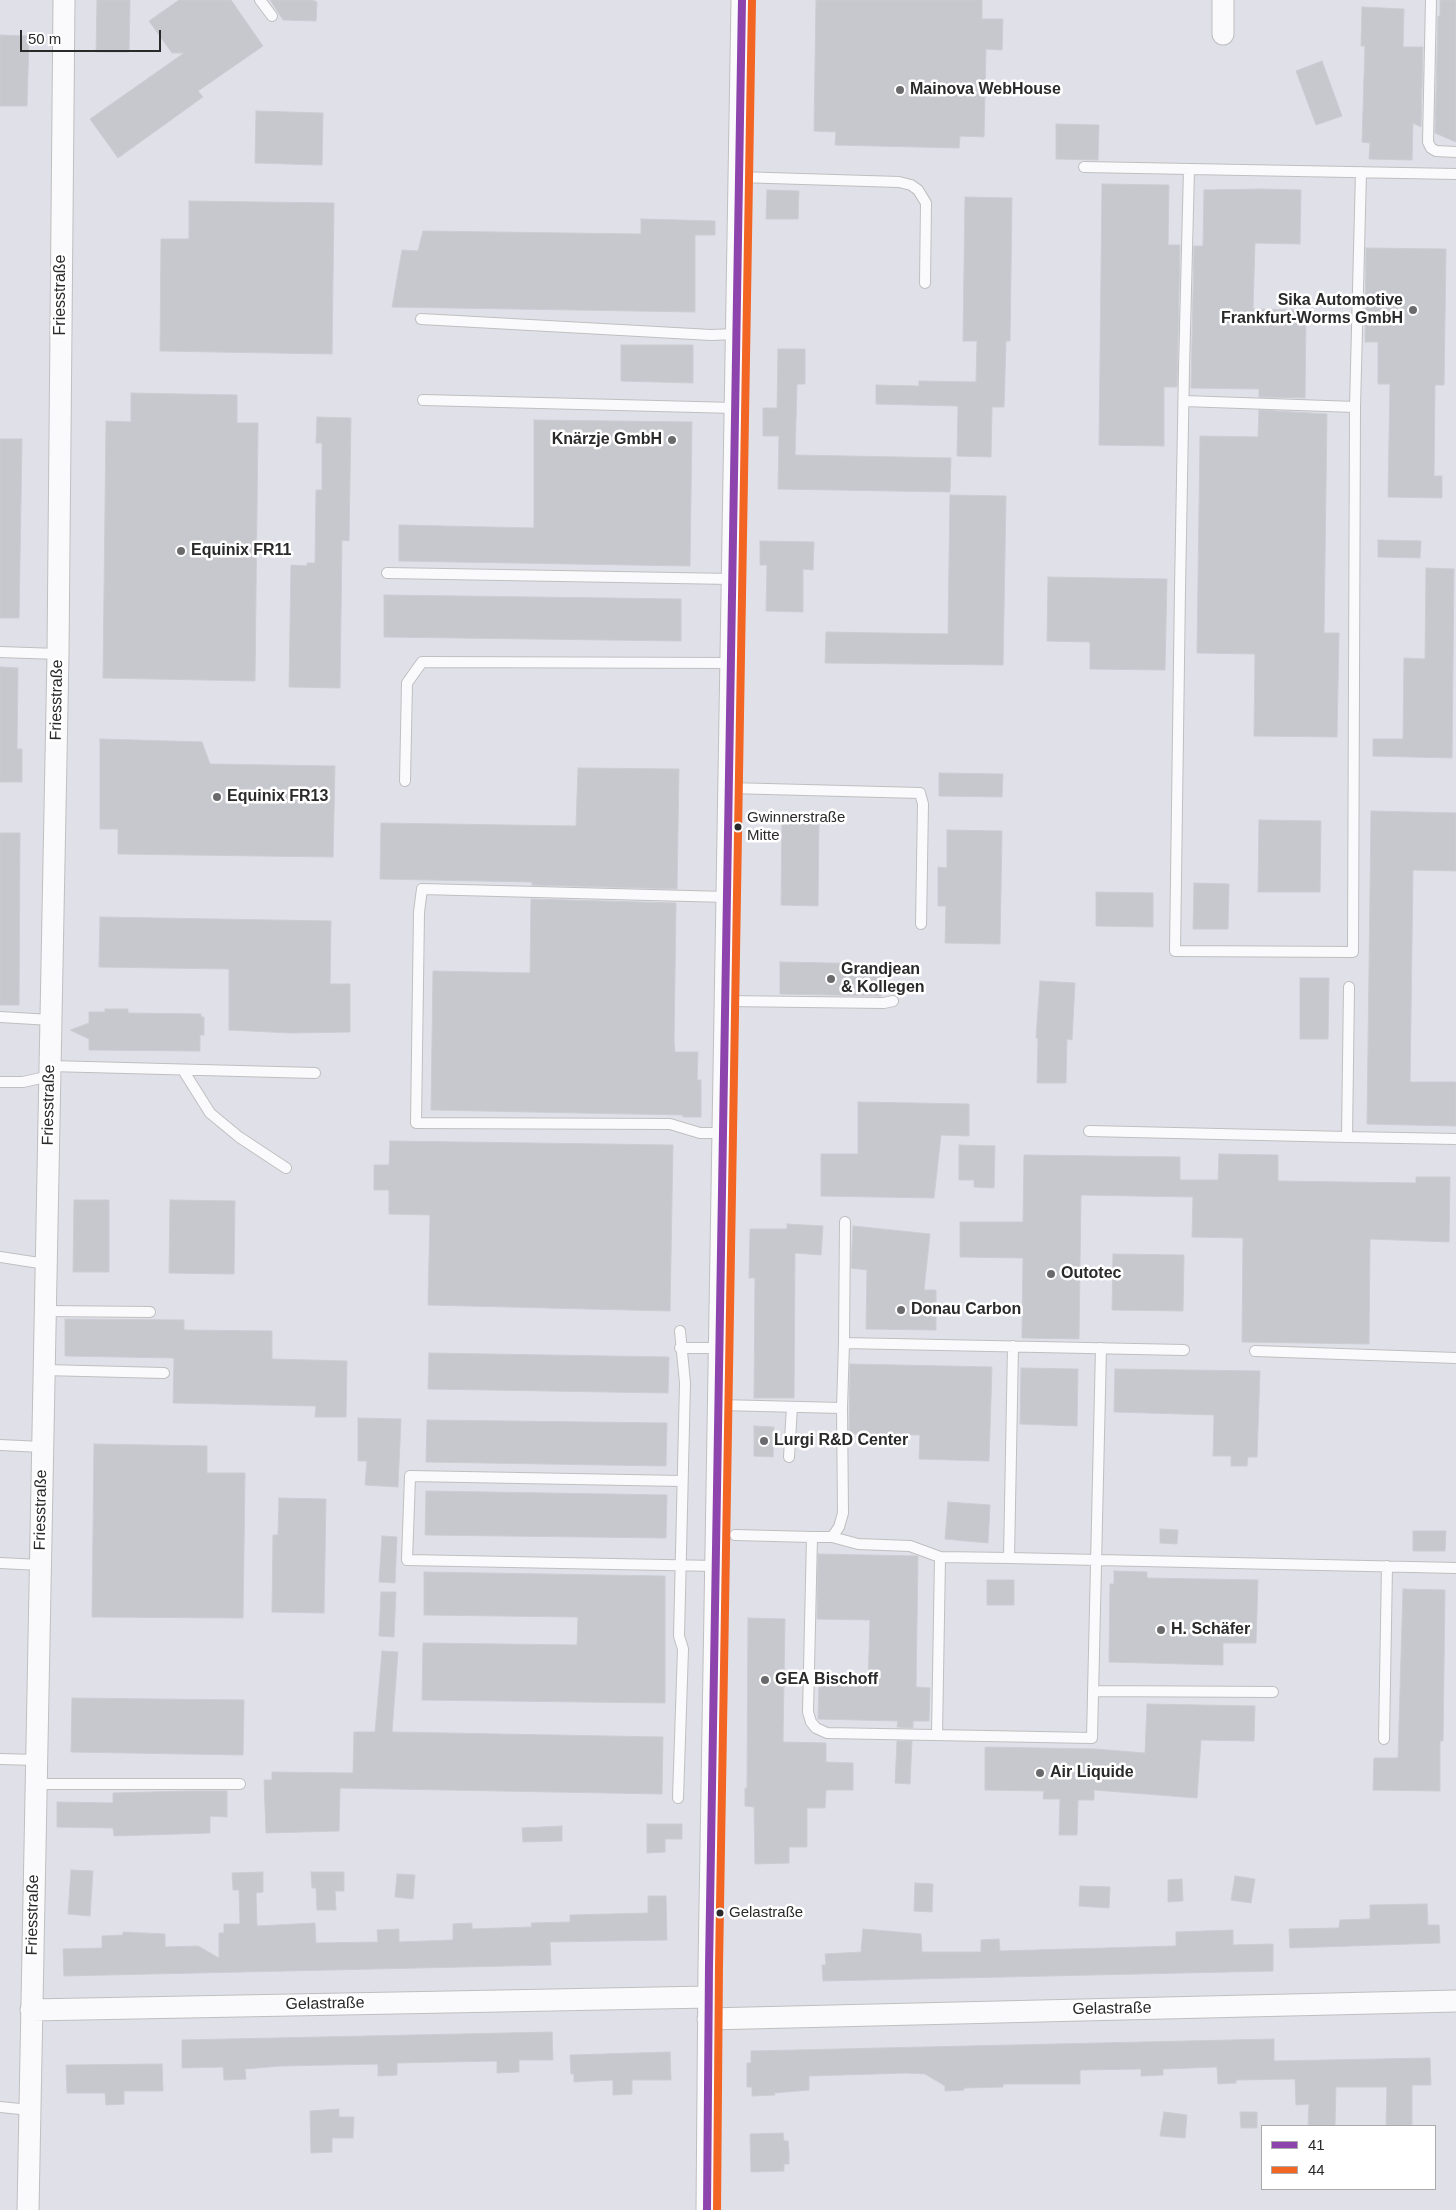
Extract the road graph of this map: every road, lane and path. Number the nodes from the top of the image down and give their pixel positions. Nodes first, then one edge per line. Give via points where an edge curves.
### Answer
1 (64, 0) edge
2 (260, 0) edge
3 (742, 0) edge
4 (1223, 0) edge
5 (1431, 0) edge
6 (272, 16) dead end
7 (1222, 34) dead end
8 (1456, 152) edge
9 (1084, 168) dead end
10 (1189, 169) junction
11 (1361, 172) junction
12 (1456, 174) edge
13 (738, 177) junction
14 (925, 282) dead end
15 (421, 319) dead end
16 (736, 334) junction
17 (423, 400) dead end
18 (1184, 401) junction
19 (1355, 407) junction
20 (735, 408) junction
21 (387, 573) dead end
22 (732, 579) junction
23 (0, 652) edge
24 (58, 654) junction
25 (731, 663) junction
26 (405, 781) dead end
27 (729, 788) junction
28 (727, 897) junction
29 (921, 924) dead end
30 (1349, 987) dead end
31 (726, 1001) junction
32 (893, 1001) dead end
33 (0, 1017) edge
34 (51, 1020) junction
35 (183, 1070) junction
36 (50, 1071) junction
37 (315, 1073) dead end
38 (0, 1082) edge
39 (1089, 1131) dead end
40 (724, 1133) junction
41 (1347, 1137) junction
42 (1456, 1140) edge
43 (286, 1168) dead end
44 (845, 1222) dead end
45 (0, 1256) edge
46 (46, 1264) junction
47 (45, 1311) junction
48 (150, 1312) dead end
49 (680, 1330) dead end
50 (844, 1343) junction
51 (1013, 1346) junction
52 (680, 1348) junction
53 (720, 1348) junction
54 (1101, 1348) junction
55 (1184, 1350) dead end
56 (1255, 1351) dead end
57 (1456, 1358) edge
58 (44, 1370) junction
59 (164, 1373) dead end
60 (719, 1405) junction
61 (792, 1407) junction
62 (842, 1408) junction
63 (0, 1445) edge
64 (42, 1447) junction
65 (789, 1457) dead end
66 (682, 1480) junction
67 (735, 1535) dead end
68 (812, 1537) junction
69 (832, 1537) junction
70 (940, 1557) junction
71 (1009, 1558) junction
72 (1095, 1560) junction
73 (0, 1563) edge
74 (40, 1565) junction
75 (680, 1565) junction
76 (716, 1566) junction
77 (1387, 1566) junction
78 (1456, 1568) edge
79 (1093, 1691) junction
80 (1273, 1692) dead end
81 (937, 1735) junction
82 (1384, 1739) dead end
83 (0, 1759) edge
84 (36, 1760) junction
85 (36, 1784) junction
86 (240, 1784) dead end
87 (678, 1798) dead end
88 (709, 1997) junction
89 (1456, 2001) edge
90 (31, 2010) junction
91 (708, 2019) junction
92 (0, 2107) edge
93 (30, 2110) junction
94 (28, 2210) edge
95 (707, 2210) edge

1 - 24 street, Friesstraße
2 - 6 lane
3 - 13 street
4 - 7 street
5 - 8 lane via 1428,142 1436,151
9 - 10 lane
10 - 11 lane
10 - 18 lane
11 - 12 lane
11 - 19 lane
13 - 14 lane via 911,185 926,203
13 - 16 street
15 - 16 lane
16 - 20 street
17 - 20 lane
18 - 19 lane
18 - 19 lane via 1175,951 1353,952
20 - 22 street
21 - 22 lane
22 - 25 street
23 - 24 lane
24 - 34 street, Friesstraße
25 - 26 lane via 422,662 407,683
25 - 27 street
27 - 28 street
27 - 29 lane via 920,793 923,804
28 - 31 street
28 - 40 lane via 422,890 416,1123 670,1124 700,1133
30 - 41 lane
31 - 32 lane
31 - 40 street
33 - 34 lane
34 - 36 street, Friesstraße
35 - 36 lane
35 - 37 lane
35 - 43 lane via 210,1113
36 - 38 lane via 23,1082
36 - 46 street, Friesstraße
39 - 41 lane
40 - 53 street
41 - 42 lane
44 - 50 lane
45 - 46 lane
46 - 47 street, Friesstraße
47 - 48 lane
47 - 58 street, Friesstraße
49 - 52 lane
50 - 51 lane
50 - 62 lane
51 - 54 lane
51 - 71 lane
52 - 53 lane
52 - 66 lane via 685,1383
53 - 60 street
54 - 55 lane
54 - 72 lane
56 - 57 lane
58 - 59 lane
58 - 64 street, Friesstraße
60 - 61 lane
60 - 76 street
61 - 62 lane
61 - 65 lane
62 - 69 lane via 843,1512
63 - 64 lane
64 - 74 street, Friesstraße
66 - 75 lane
66 - 75 lane via 410,1476 407,1560
67 - 68 lane
68 - 69 lane
68 - 81 lane via 808,1712 811,1722 828,1733
69 - 70 lane via 858,1544 910,1546
70 - 71 lane
70 - 81 lane
71 - 72 lane
72 - 77 lane
72 - 79 lane
73 - 74 lane
74 - 84 street, Friesstraße
75 - 76 lane
75 - 87 lane via 679,1636 683,1649
76 - 88 street
77 - 78 lane
77 - 82 lane
79 - 80 lane
79 - 81 lane via 1092,1738
83 - 84 lane
84 - 85 street, Friesstraße
85 - 86 lane
85 - 90 street, Friesstraße
88 - 90 street, Gelastraße
88 - 91 street
89 - 91 street, Gelastraße
90 - 93 street, Friesstraße
91 - 95 street
92 - 93 lane
93 - 94 street, Friesstraße

